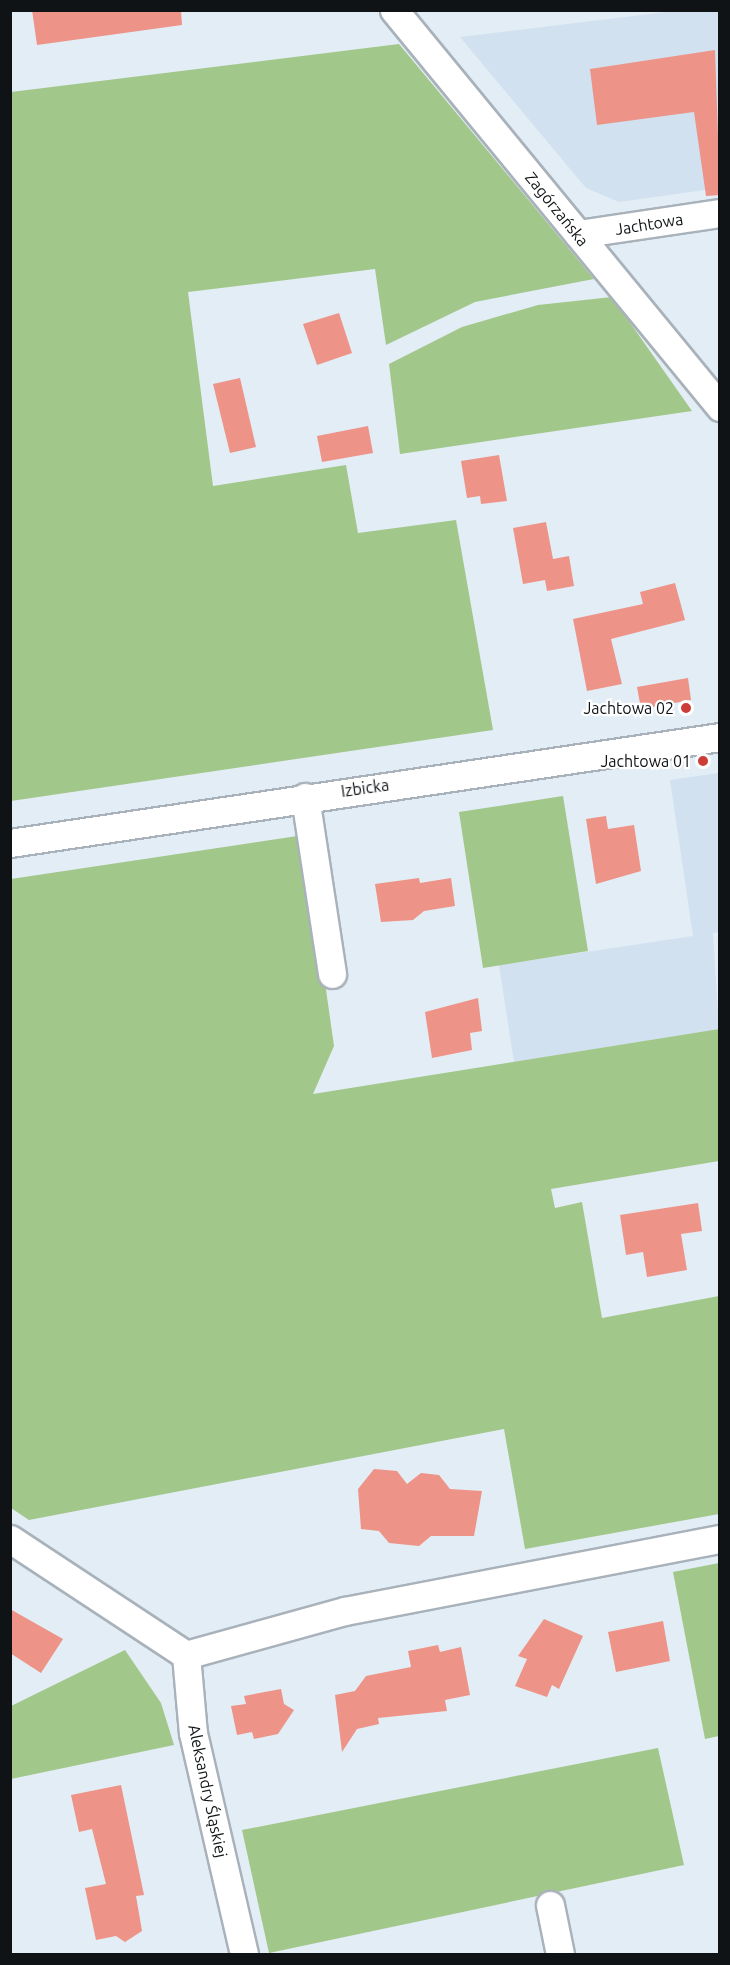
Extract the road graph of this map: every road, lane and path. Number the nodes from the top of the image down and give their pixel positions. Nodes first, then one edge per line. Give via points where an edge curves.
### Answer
1 (394, 10) edge
2 (720, 213) edge
3 (578, 234) junction
4 (720, 407) edge
5 (720, 737) edge
6 (305, 797) junction
7 (10, 843) edge
8 (332, 974) dead end
9 (10, 1539) edge
10 (720, 1539) edge
11 (186, 1655) junction
12 (550, 1905) dead end
13 (244, 1954) edge
14 (560, 1954) edge

1 - 3 street, Zagórzańska
2 - 3 street, Jachtowa
3 - 4 street, Zagórzańska
5 - 6 street, Izbicka
6 - 7 street, Izbicka
6 - 8 street
9 - 11 street
10 - 11 street via 345,1611
11 - 13 street, Aleksandry Śląskiej via 193,1733
12 - 14 street

